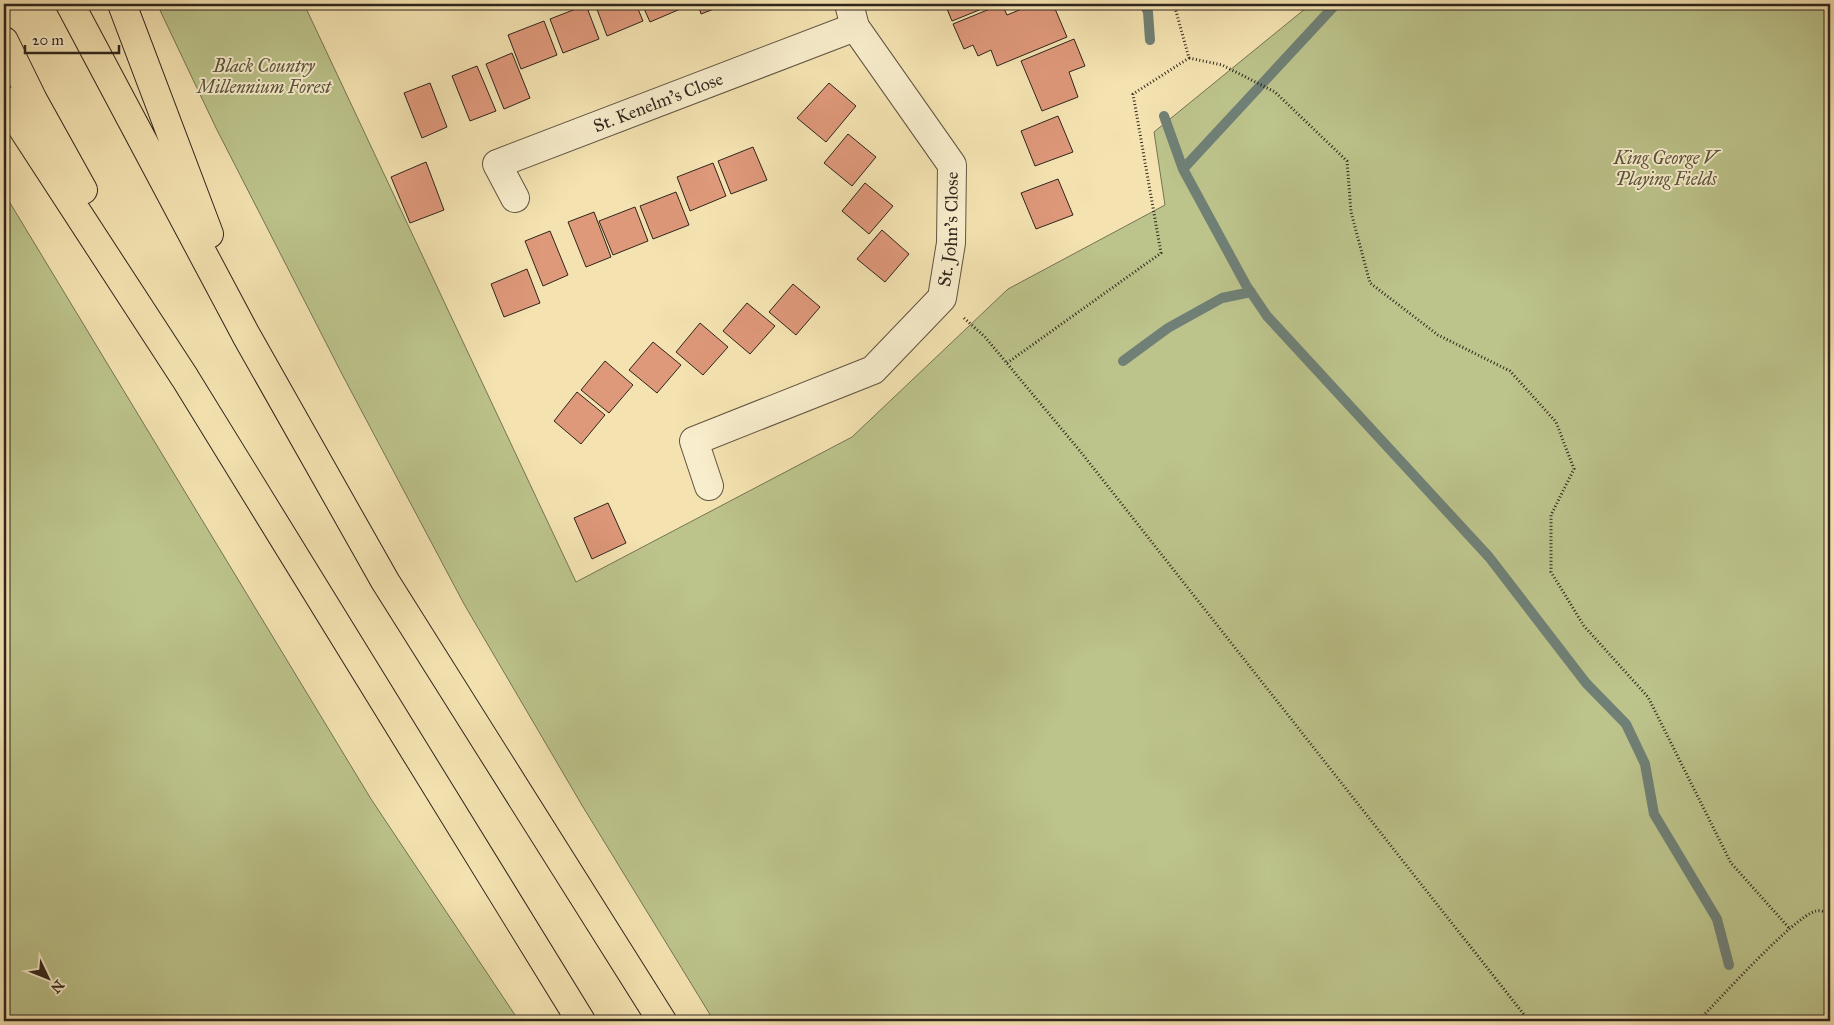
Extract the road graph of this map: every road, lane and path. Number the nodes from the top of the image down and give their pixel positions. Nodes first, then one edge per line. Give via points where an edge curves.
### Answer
1 (70, 4) edge
2 (122, 4) edge
3 (1174, 4) edge
4 (852, 16) edge
5 (4, 41) edge
6 (1190, 58) junction
7 (4, 100) edge
8 (515, 198) dead end
9 (942, 298) junction
10 (246, 335) junction
11 (1007, 363) junction
12 (186, 378) junction
13 (709, 486) dead end
14 (1830, 915) edge
15 (1790, 929) junction
16 (4, 1016) edge
17 (6, 1021) edge
18 (581, 1021) edge
19 (662, 1021) edge
20 (1529, 1021) edge
21 (1698, 1021) edge

1 - 10 highway
2 - 10 highway
3 - 6 path
4 - 8 street, St. Kenelm's Close via 497,164
4 - 9 street, St. John's Close via 952,165 951,243
5 - 12 highway
6 - 11 path via 1133,94 1161,253
6 - 15 path via 1222,64 1275,92 1346,162 1351,212 1370,283 1438,335 1510,371 1556,422 1574,469 1551,515 1551,572 1584,626 1648,697 1731,863
7 - 12 highway
9 - 11 path via 986,337
9 - 13 street, St. John's Close via 872,370 694,441
10 - 19 highway via 386,581
11 - 20 path
12 - 18 highway
14 - 15 path via 1815,911
15 - 21 path
16 - 17 path

